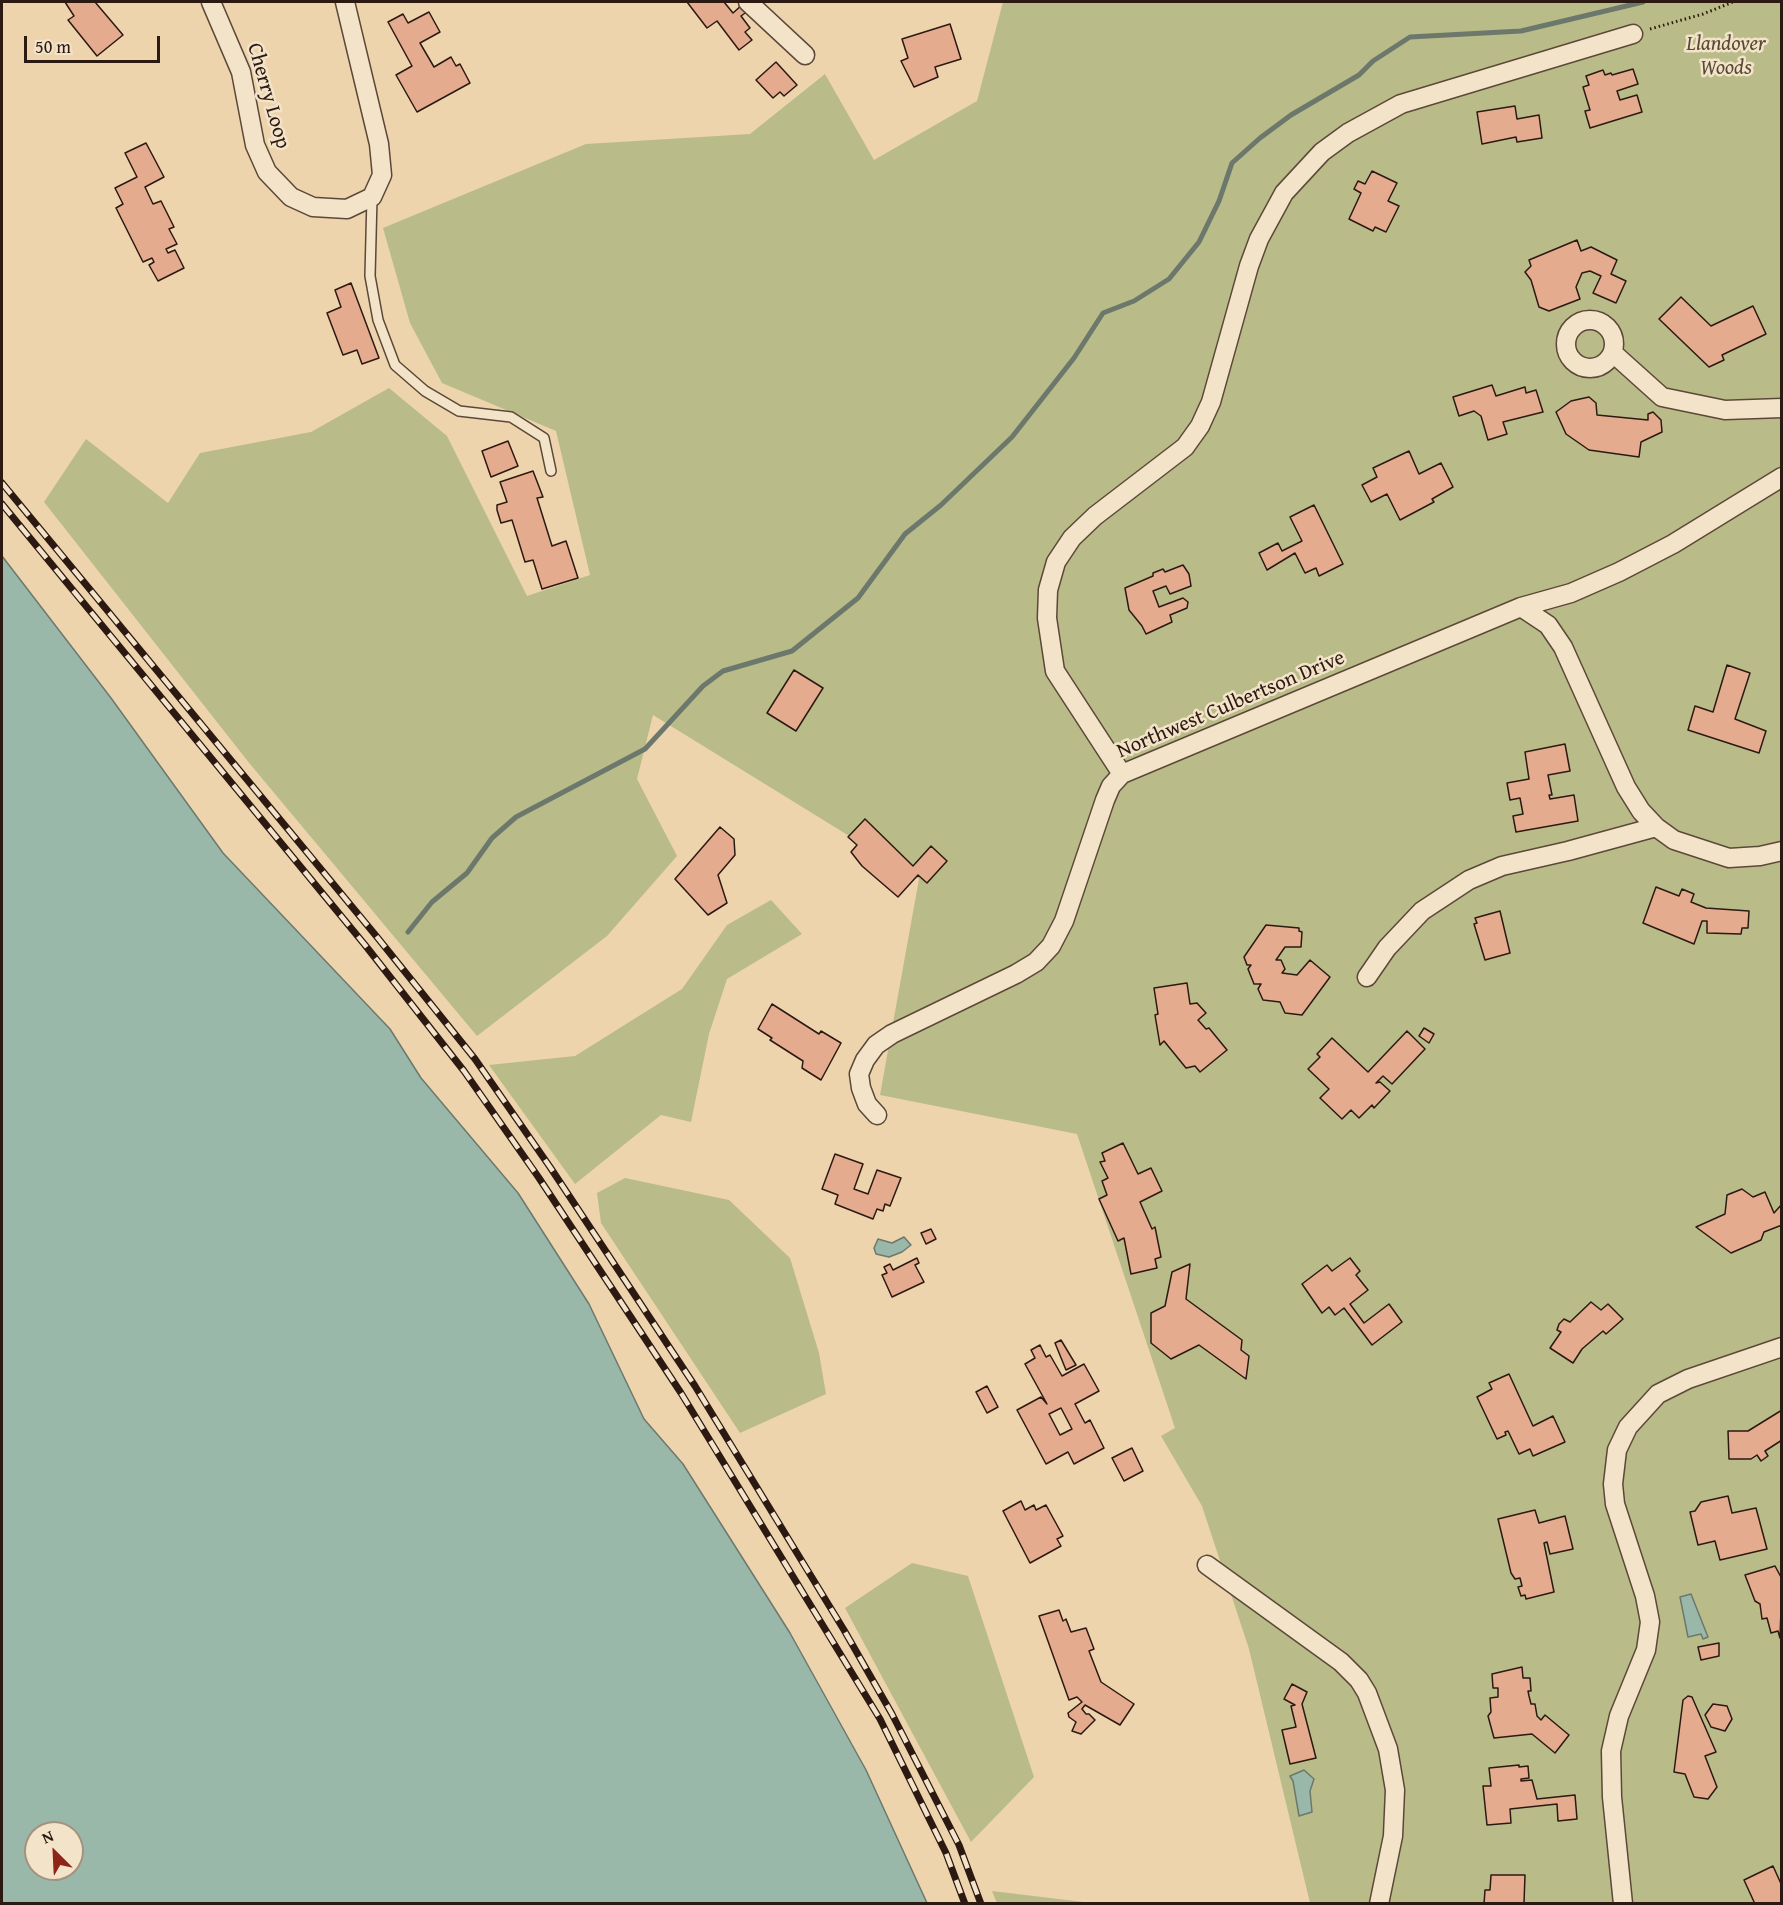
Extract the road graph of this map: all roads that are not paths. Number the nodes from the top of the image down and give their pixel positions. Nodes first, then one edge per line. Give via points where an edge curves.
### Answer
1 (211, 2) edge
2 (345, 2) edge
3 (748, 2) edge
4 (1633, 34) road end
5 (805, 55) dead end
6 (372, 197) junction
7 (1613, 353) dead end
8 (1782, 408) edge
9 (551, 471) dead end
10 (1782, 477) edge
11 (1521, 607) junction
12 (1122, 774) junction
13 (1656, 827) junction
14 (1782, 851) edge
15 (1367, 977) dead end
16 (877, 1115) dead end
17 (1782, 1347) edge
18 (1207, 1565) dead end
19 (1379, 1904) edge
20 (1623, 1904) edge

1 - 6 street, Cherry Loop via 242,72 255,145 267,172 291,197 313,207 347,209
2 - 6 street via 379,144 382,175
3 - 5 street
4 - 12 street via 1401,104 1322,152 1284,193 1258,239 1211,402 1200,426 1185,447 1072,538 1056,562 1048,590 1048,628 1055,671
6 - 9 lane via 370,276 378,320 395,365 425,391 459,411 511,417 544,438
7 - 8 street via 1662,397 1725,410
10 - 11 street, Northwest Culbertson Drive via 1673,544 1619,572 1571,593
11 - 12 street, Northwest Culbertson Drive
11 - 13 street via 1548,625 1563,647 1626,787
12 - 16 street, Northwest Culbertson Drive via 1105,800 1064,921 1051,946 1017,974 876,1045 859,1074 867,1104
13 - 14 street via 1682,843 1729,858
13 - 15 street via 1502,866 1469,880 1422,911 1387,948
17 - 20 street via 1688,1379 1658,1394 1638,1414 1617,1450 1613,1484 1616,1513 1650,1622 1646,1650 1619,1716 1611,1751
18 - 19 street via 1341,1662 1367,1693 1388,1749 1395,1790 1393,1836

